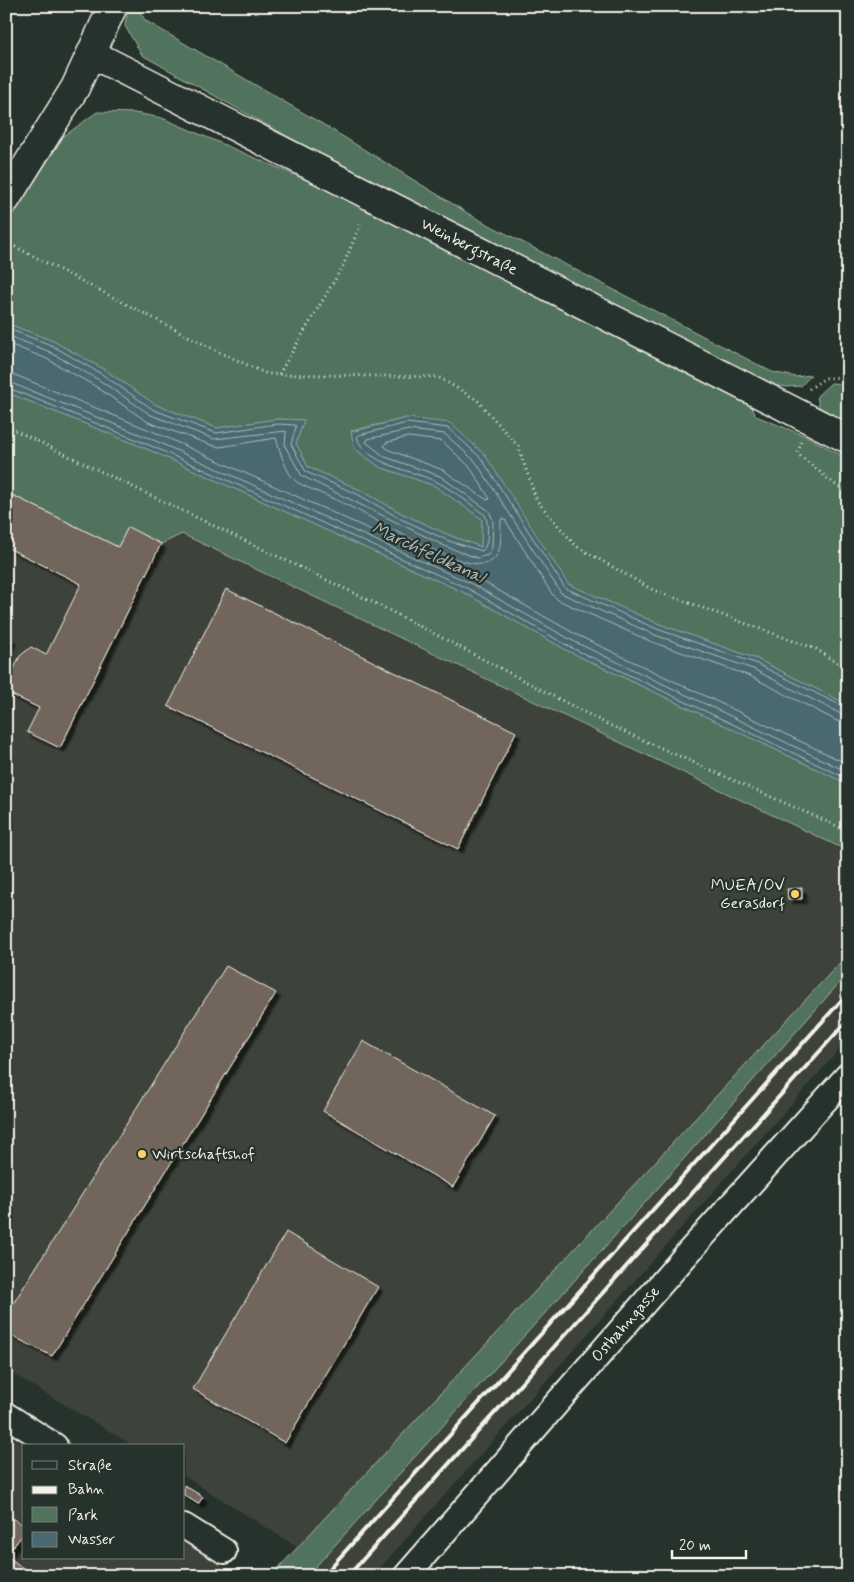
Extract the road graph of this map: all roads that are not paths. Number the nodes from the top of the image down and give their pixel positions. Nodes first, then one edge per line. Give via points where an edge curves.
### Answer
1 (112, 6) edge
2 (92, 54) junction
3 (6, 199) edge
4 (848, 439) edge
5 (848, 1075) edge
6 (6, 1415) edge
7 (52, 1444) edge
8 (185, 1527) edge
9 (224, 1551) dead end
10 (406, 1576) edge

1 - 2 street
2 - 3 street via 55,122
2 - 4 street, Weinbergstraße
5 - 10 street, Ostbahngasse
6 - 7 street
8 - 9 street

